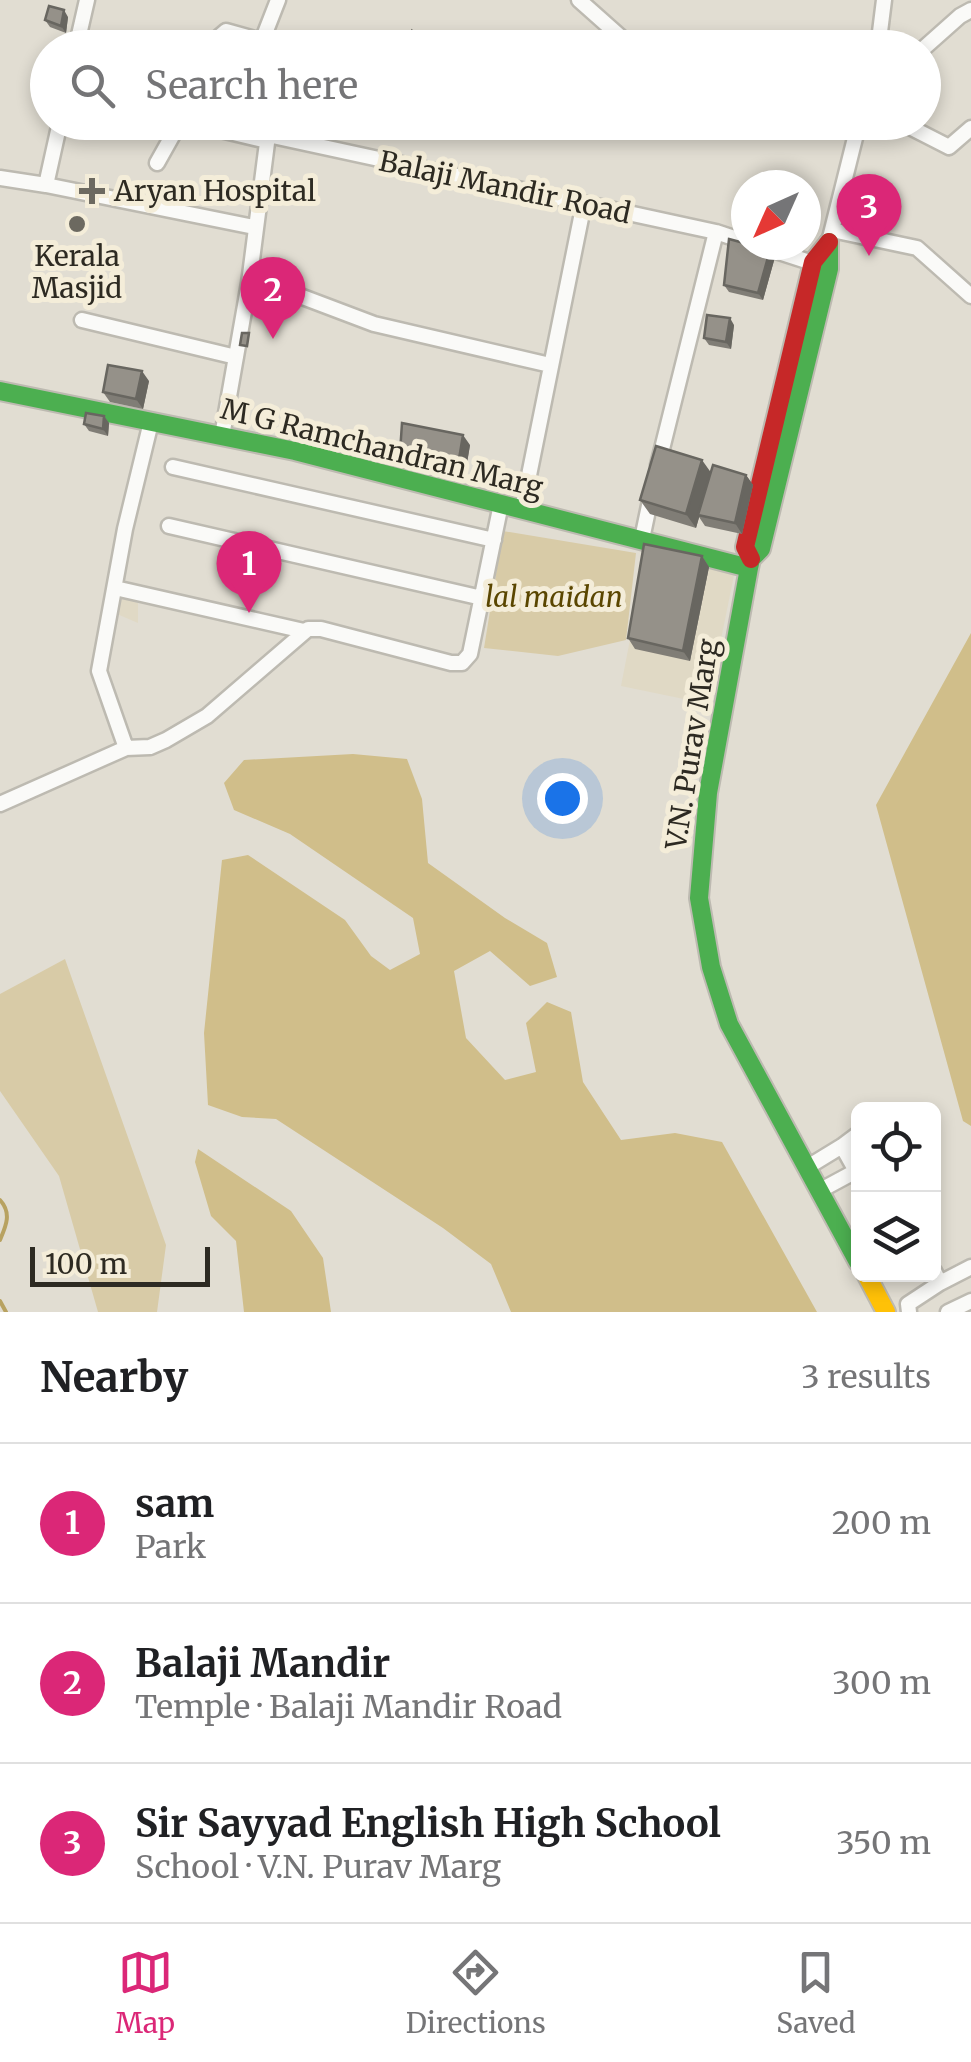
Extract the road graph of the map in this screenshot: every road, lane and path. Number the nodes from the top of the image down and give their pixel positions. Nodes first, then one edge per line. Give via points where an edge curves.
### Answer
1 (87, 0) edge
2 (278, 0) edge
3 (579, 0) edge
4 (884, 0) edge
5 (971, 10) edge
6 (80, 30) edge
7 (266, 30) edge
8 (613, 30) edge
9 (880, 30) edge
10 (941, 33) edge
11 (971, 128) edge
12 (56, 140) edge
13 (172, 140) edge
14 (263, 140) edge
15 (291, 140) edge
16 (855, 140) edge
17 (934, 140) edge
18 (267, 141) joint
19 (157, 163) dead end
20 (0, 178) edge
21 (46, 185) junction
22 (584, 203) junction
23 (254, 227) junction
24 (716, 232) junction
25 (831, 236) junction
26 (731, 237) edge
27 (803, 260) edge
28 (821, 266) junction
29 (250, 283) junction
30 (971, 296) edge
31 (82, 320) dead end
32 (236, 357) junction
33 (550, 366) junction
34 (0, 392) edge
35 (151, 422) junction
36 (222, 436) junction
37 (172, 467) dead end
38 (501, 504) junction
39 (522, 510) junction
40 (169, 526) dead end
41 (642, 539) junction
42 (494, 540) junction
43 (750, 563) junction
44 (115, 588) junction
45 (482, 598) junction
46 (304, 632) junction
47 (126, 748) junction
48 (1, 802) edge
49 (851, 1139) edge
50 (842, 1146) junction
51 (851, 1161) edge
52 (806, 1168) junction
53 (851, 1174) edge
54 (820, 1191) junction
55 (851, 1249) edge
56 (971, 1267) edge
57 (941, 1276) edge
58 (870, 1282) edge
59 (932, 1282) edge
60 (971, 1301) edge
61 (886, 1312) edge
62 (910, 1312) edge
63 (948, 1312) edge

1 - 6 street
2 - 7 street
3 - 8 street
4 - 9 street
5 - 10 street
11 - 17 street via 949,148
12 - 21 street
13 - 19 street
14 - 18 street, Balaji Mandir Road
15 - 22 street, Balaji Mandir Road
16 - 25 street, V.N. Purav Marg
18 - 23 street
20 - 21 street
21 - 23 street
22 - 24 street, Balaji Mandir Road
22 - 33 street
23 - 29 street
24 - 26 street, Balaji Mandir Road
24 - 41 street
25 - 28 street, V.N. Purav Marg
25 - 30 street via 916,248
27 - 28 street
28 - 43 street, V.N. Purav Marg via 772,480 746,546
29 - 32 street
29 - 33 street via 374,324
31 - 32 street
32 - 36 street
33 - 39 street
34 - 35 street, M G Ramchandran Marg
35 - 36 street, M G Ramchandran Marg
35 - 44 street
36 - 38 street, M G Ramchandran Marg
37 - 42 street
38 - 39 street, M G Ramchandran Marg
38 - 42 street
39 - 41 street, M G Ramchandran Marg
40 - 45 street
41 - 43 street, M G Ramchandran Marg
42 - 45 street
43 - 52 street, V.N. Purav Marg via 708,793 699,898 729,1024
44 - 46 street
44 - 47 street via 99,671
45 - 46 street via 462,663 321,628
46 - 47 street via 207,716 150,747
47 - 48 street
49 - 50 street
50 - 51 street
50 - 52 street
52 - 54 street, V.N. Purav Marg
53 - 54 street
54 - 55 street, V.N. Purav Marg
56 - 57 street
58 - 61 street
59 - 62 street via 908,1304
60 - 63 street

